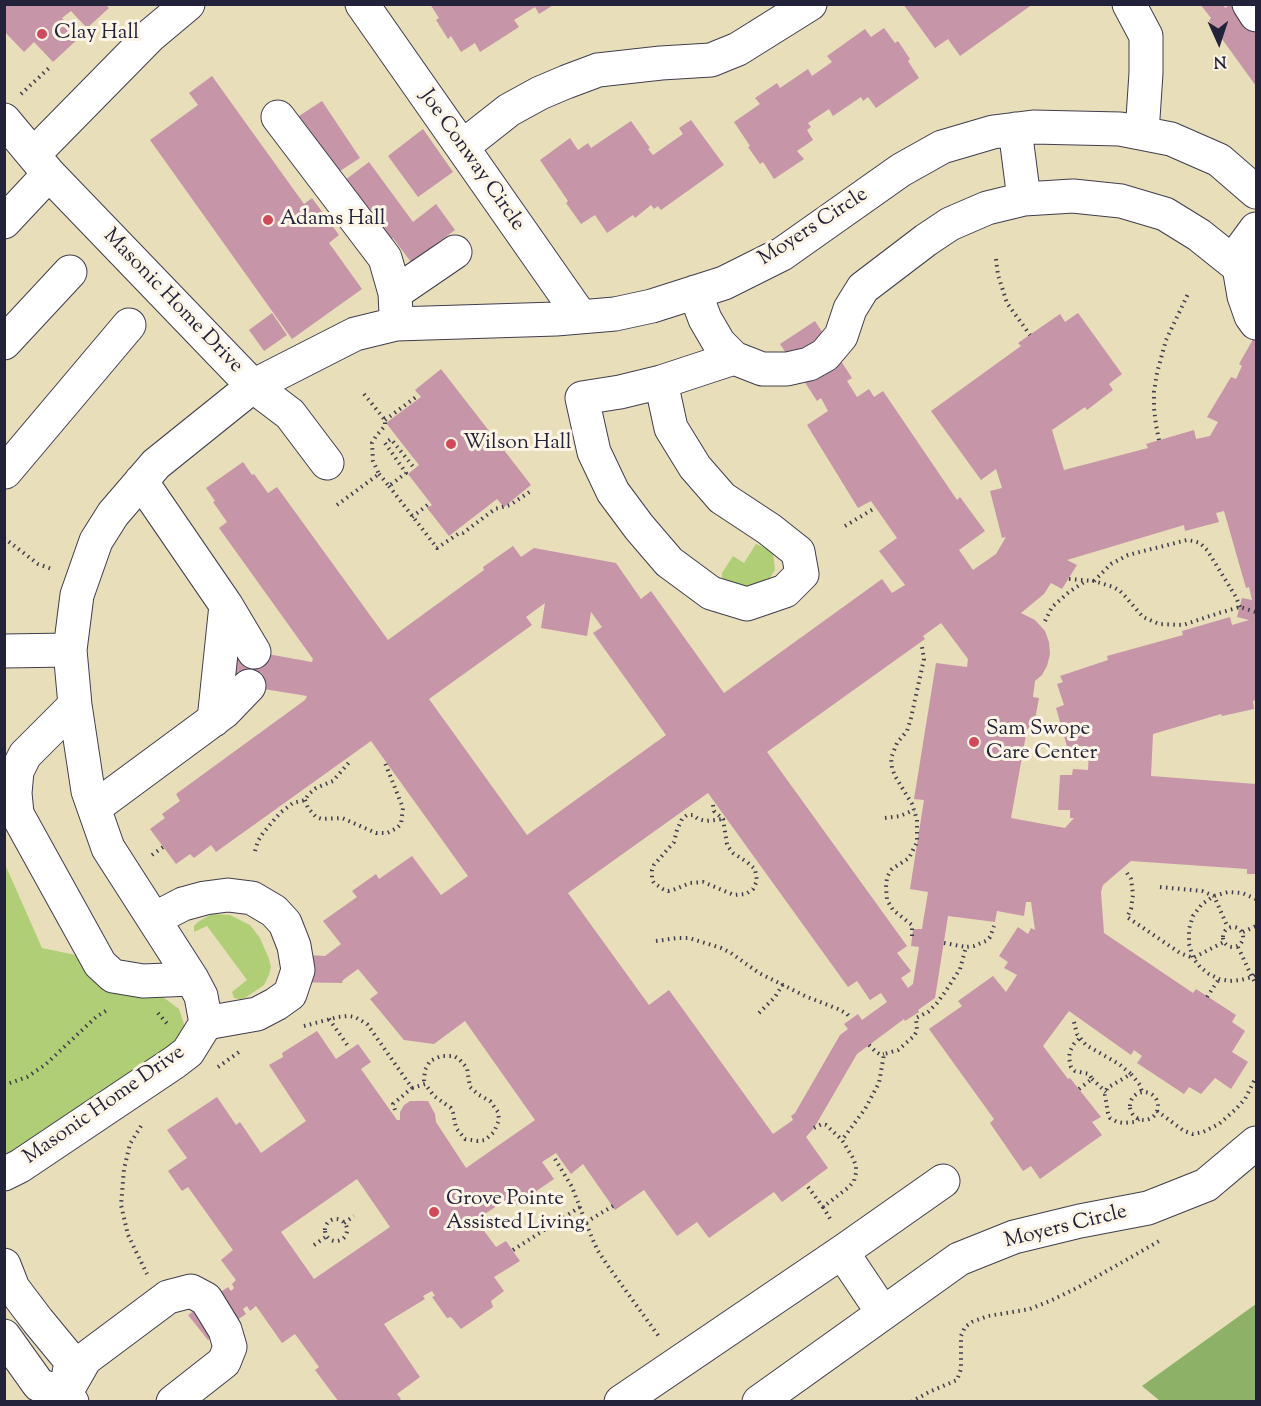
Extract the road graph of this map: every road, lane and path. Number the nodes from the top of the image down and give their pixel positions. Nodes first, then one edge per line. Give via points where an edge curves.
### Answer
1 (188, 4) edge
2 (362, 4) edge
3 (810, 4) edge
4 (1129, 4) edge
5 (1249, 4) edge
6 (1257, 15) edge
7 (49, 68) dead end
8 (9, 111) edge
9 (278, 117) dead end
10 (1015, 129) junction
11 (1142, 133) junction
12 (462, 147) junction
13 (41, 164) junction
14 (1257, 192) edge
15 (1024, 199) junction
16 (4, 222) edge
17 (1257, 229) edge
18 (454, 252) dead end
19 (996, 259) dead end
20 (1239, 267) junction
21 (70, 272) dead end
22 (695, 292) junction
23 (1188, 294) dead end
24 (396, 308) junction
25 (581, 317) junction
26 (1257, 323) edge
27 (129, 325) dead end
28 (1030, 335) dead end
29 (4, 343) edge
30 (735, 358) junction
31 (661, 382) junction
32 (253, 386) junction
33 (364, 394) dead end
34 (416, 397) dead end
35 (385, 420) junction
36 (1159, 440) dead end
37 (327, 463) dead end
38 (415, 468) dead end
39 (4, 471) edge
40 (379, 474) junction
41 (141, 481) junction
42 (389, 486) junction
43 (531, 490) dead end
44 (430, 503) dead end
45 (337, 505) dead end
46 (875, 508) dead end
47 (412, 516) junction
48 (845, 526) dead end
49 (4, 537) edge
50 (55, 570) dead end
51 (1069, 579) dead end
52 (1087, 580) junction
53 (1094, 581) junction
54 (226, 605) junction
55 (1240, 607) junction
56 (1257, 612) edge
57 (1045, 621) dead end
58 (922, 647) dead end
59 (70, 650) junction
60 (4, 651) edge
61 (254, 652) dead end
62 (249, 686) dead end
63 (75, 705) junction
64 (214, 720) junction
65 (351, 760) dead end
66 (385, 764) dead end
67 (305, 800) junction
68 (713, 805) dead end
69 (94, 808) junction
70 (914, 810) junction
71 (885, 818) dead end
72 (723, 819) junction
73 (255, 851) dead end
74 (1127, 873) dead end
75 (1160, 887) dead end
76 (1214, 896) junction
77 (1257, 899) edge
78 (154, 919) junction
79 (994, 926) dead end
80 (1257, 926) edge
81 (1228, 928) junction
82 (1243, 932) junction
83 (912, 936) dead end
84 (656, 941) dead end
85 (1224, 942) junction
86 (944, 943) dead end
87 (966, 947) junction
88 (1238, 947) junction
89 (1193, 958) junction
90 (1257, 974) edge
91 (1252, 977) junction
92 (192, 979) junction
93 (1219, 979) junction
94 (783, 984) junction
95 (1257, 984) edge
96 (1207, 997) dead end
97 (114, 1007) dead end
98 (759, 1013) dead end
99 (329, 1019) junction
100 (851, 1019) dead end
101 (1074, 1022) dead end
102 (206, 1023) junction
103 (301, 1027) dead end
104 (1080, 1038) junction
105 (869, 1045) dead end
106 (348, 1046) dead end
107 (241, 1050) dead end
108 (884, 1054) junction
109 (215, 1069) dead end
110 (1131, 1074) junction
111 (1257, 1077) edge
112 (1092, 1079) junction
113 (425, 1084) junction
114 (4, 1085) edge
115 (412, 1088) junction
116 (1079, 1089) dead end
117 (1106, 1092) junction
118 (1142, 1092) junction
119 (1158, 1111) junction
120 (396, 1113) dead end
121 (1139, 1119) junction
122 (144, 1122) dead end
123 (814, 1128) dead end
124 (842, 1140) junction
125 (1257, 1143) edge
126 (555, 1159) dead end
127 (5, 1177) edge
128 (943, 1181) dead end
129 (808, 1187) dead end
130 (613, 1206) dead end
131 (580, 1207) junction
132 (354, 1216) dead end
133 (586, 1222) junction
134 (344, 1223) junction
135 (327, 1236) junction
136 (1161, 1240) dead end
137 (314, 1245) dead end
138 (513, 1251) dead end
139 (843, 1252) junction
140 (4, 1265) edge
141 (151, 1278) dead end
142 (883, 1313) junction
143 (4, 1336) edge
144 (663, 1342) dead end
145 (69, 1398) edge
146 (173, 1401) edge
147 (621, 1401) edge
148 (759, 1401) edge
149 (910, 1401) edge

1 - 13 street via 152,35
2 - 12 street, Joe Conway Circle
3 - 12 street via 738,49 711,60 598,70 566,82 509,110
4 - 11 street via 1146,36
5 - 6 street
7 - 8 path
8 - 13 street, Masonic Home Drive
9 - 24 street via 385,258
10 - 11 street, Moyers Circle via 1120,129
10 - 15 street
10 - 22 street, Moyers Circle via 942,147 901,170 782,254 724,283
11 - 14 street, Moyers Circle via 1171,139 1219,160
12 - 25 street, Joe Conway Circle
13 - 16 street
13 - 32 street, Masonic Home Drive
15 - 20 street via 1074,196 1121,201 1154,210 1199,235
15 - 30 street via 987,208 950,224 863,288 850,309 841,336 825,355 809,364 762,369
17 - 20 street via 1242,248
18 - 24 street
19 - 28 path via 1007,303
20 - 26 street via 1244,296
21 - 29 street
22 - 25 street, Moyers Circle via 652,306
22 - 30 street via 718,343
23 - 36 path via 1166,340 1157,373 1154,408
24 - 25 street, Moyers Circle
24 - 32 street, Moyers Circle via 356,334
27 - 39 street
30 - 31 street
31 - 31 street via 582,398 594,452 613,492 669,562 711,593 747,604 785,591 802,574 798,552 722,498 695,467 671,428
32 - 37 street via 290,414
32 - 41 street, Masonic Home Drive via 172,450
33 - 35 path
34 - 35 path
35 - 40 path via 372,443
38 - 42 path via 391,439 385,442 406,473
40 - 42 path
40 - 45 path
41 - 54 street
41 - 59 street, Masonic Home Drive via 96,541 77,596
42 - 47 path
43 - 47 path via 510,505 495,508 437,548
44 - 47 path
46 - 48 path
49 - 50 path via 38,564
51 - 52 path
52 - 53 path
52 - 57 path via 1052,607
53 - 55 path via 1119,590 1143,617 1160,624 1183,625
53 - 55 path via 1111,564 1128,555 1193,541 1207,550
54 - 61 street
54 - 64 street
55 - 56 path
58 - 70 path via 924,659 908,731 891,758 895,776
59 - 60 street
59 - 63 street, Masonic Home Drive
62 - 64 street
63 - 69 street, Masonic Home Drive
63 - 92 street via 25,755 16,771 17,814 100,964 113,976 143,981
64 - 69 street
65 - 67 path via 333,781 311,791
66 - 67 path via 403,808 401,824 387,833 376,833 342,818 316,817
67 - 73 path via 294,803 274,819
68 - 72 path
69 - 78 street, Masonic Home Drive via 108,848
70 - 71 path
70 - 83 path via 916,842 909,858 892,868 886,887 887,900 912,925
72 - 72 path via 698,819 693,815 682,819 674,842 654,865 654,883 668,891 703,882 734,895 753,889 757,881 755,870 729,848
74 - 89 path via 1133,894 1127,917
75 - 76 path
76 - 77 path via 1228,892
76 - 81 path
76 - 89 path via 1193,916 1189,929
78 - 92 street, Masonic Home Drive
78 - 102 street via 183,904 228,895 252,898 285,923 298,970 290,994 256,1014
79 - 87 path via 986,941
80 - 82 path
81 - 82 path
81 - 85 path via 1224,931
82 - 88 path
84 - 94 path via 689,938 710,944
85 - 88 path
85 - 89 path
86 - 87 path
87 - 108 path via 950,986 928,1012 916,1018 914,1036 898,1050
88 - 91 path
89 - 93 path
90 - 91 path
91 - 93 path
91 - 95 path
92 - 102 street, Masonic Home Drive via 201,996
93 - 96 path
94 - 98 path
94 - 100 path
97 - 114 path via 96,1017 45,1065
99 - 103 path
99 - 106 path
99 - 115 path via 355,1017 367,1024
101 - 104 path
102 - 127 street, Masonic Home Drive via 188,1052 175,1062
104 - 110 path
104 - 112 path via 1070,1051 1071,1067
105 - 108 path via 876,1053
107 - 109 path
108 - 124 path via 879,1083
110 - 117 path
110 - 118 path
111 - 119 path via 1235,1110 1203,1132 1184,1131
112 - 116 path
112 - 117 path
113 - 113 path via 451,1108 456,1128 465,1138 478,1141 494,1132 498,1112 470,1087 466,1068 459,1059 441,1056 430,1061
113 - 115 path
115 - 120 path via 393,1104
117 - 121 path via 1110,1118 1123,1123
118 - 119 path via 1155,1097
118 - 121 path via 1135,1095 1130,1108
119 - 121 path
122 - 141 path via 129,1150 121,1205 128,1235
123 - 124 path via 826,1125
124 - 129 path via 856,1166 854,1181 823,1207
125 - 142 street, Moyers Circle via 1206,1185 1148,1208 1014,1237 959,1259
126 - 131 path
128 - 139 street
130 - 133 path
131 - 133 path
131 - 138 path
132 - 134 path
133 - 144 path via 608,1266
134 - 135 path via 332,1219 324,1230
134 - 135 path via 345,1236 332,1240
135 - 137 path
136 - 149 path via 1052,1300 1030,1309 982,1317 964,1327 957,1380
139 - 142 street
139 - 147 street
140 - 145 street via 13,1288 71,1361
142 - 148 street, Moyers Circle
143 - 145 street via 39,1384
145 - 146 street via 85,1359 168,1297 191,1291 206,1299 225,1330 230,1347 224,1362

